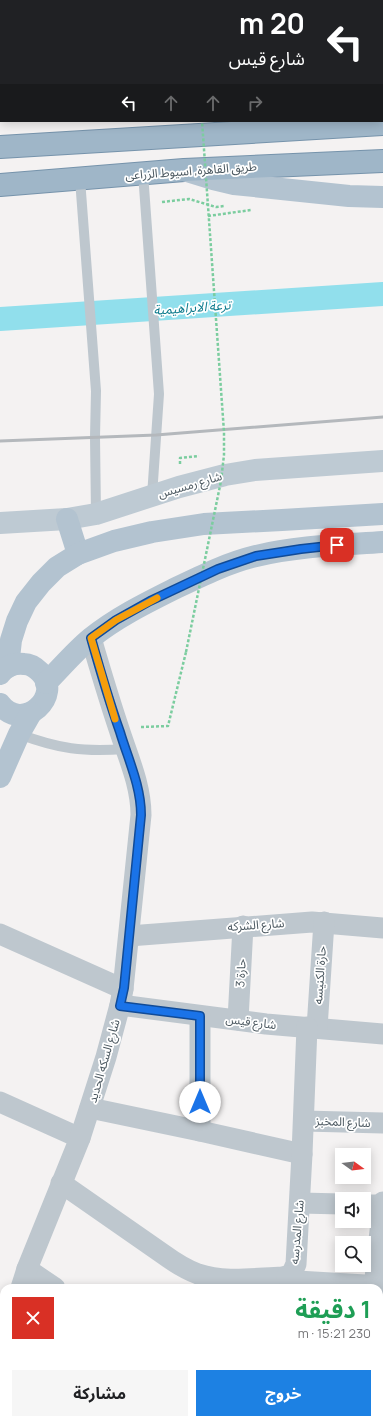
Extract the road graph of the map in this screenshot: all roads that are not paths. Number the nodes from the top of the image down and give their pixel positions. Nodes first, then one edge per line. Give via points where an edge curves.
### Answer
1 (346, 123) edge
2 (383, 124) edge
3 (0, 147) edge
4 (383, 161) edge
5 (184, 170) junction
6 (143, 173) junction
7 (80, 179) junction
8 (0, 185) edge
9 (383, 197) edge
10 (383, 461) edge
11 (152, 496) junction
12 (96, 514) junction
13 (383, 514) edge
14 (66, 519) junction
15 (0, 523) edge
16 (383, 542) edge
17 (78, 554) junction
18 (91, 638) junction
19 (3, 670) edge
20 (46, 683) junction
21 (0, 704) edge
22 (31, 713) junction
23 (19, 734) junction
24 (125, 749) junction
25 (0, 777) edge
26 (324, 922) junction
27 (243, 926) junction
28 (383, 928) edge
29 (0, 934) edge
30 (129, 936) junction
31 (122, 997) junction
32 (200, 1016) junction
33 (238, 1020) junction
34 (312, 1028) junction
35 (383, 1034) edge
36 (0, 1102) edge
37 (90, 1108) junction
38 (304, 1121) junction
39 (383, 1123) edge
40 (200, 1131) junction
41 (80, 1138) junction
42 (302, 1154) junction
43 (61, 1183) junction
44 (300, 1203) junction
45 (335, 1204) edge
46 (383, 1204) edge
47 (371, 1205) edge
48 (287, 1276) junction
49 (24, 1278) edge
50 (43, 1284) edge
51 (345, 1284) edge
52 (377, 1284) edge

1 - 2 highway
1 - 3 highway
4 - 5 highway, طريق القاهرة, اسيوط الزراعى
5 - 6 highway, طريق القاهرة, اسيوط الزراعى
5 - 9 main road via 234,184
6 - 7 highway, طريق القاهرة, اسيوط الزراعى
6 - 11 lane via 159,394
7 - 8 highway, طريق القاهرة, اسيوط الزراعى
7 - 12 lane via 96,391
10 - 11 main road, شارع رمسيس via 254,470 225,475
11 - 12 main road, شارع رمسيس
12 - 14 main road, شارع رمسيس
13 - 17 main road via 198,524 114,540
14 - 15 main road, شارع رمسيس
14 - 17 main road
16 - 18 main road via 301,549 250,558 218,569 150,601
17 - 19 main road via 57,567 26,602 17,621
18 - 20 main road
18 - 24 street, شارع السكه الحديد
19 - 20 main road via 17,663 27,664 43,674
20 - 22 main road via 44,701
21 - 22 main road via 12,714
22 - 23 main road
23 - 24 lane via 44,744 71,749
23 - 25 main road
24 - 30 street, شارع السكه الحديد via 141,803
26 - 27 street, شارع الشركه
26 - 28 street, شارع الشركه
26 - 34 street, حارة الكنيسه
27 - 30 street, شارع الشركه
27 - 33 street, حارة 3
29 - 31 street, شارع قيس
30 - 31 street, شارع السكه الحديد
31 - 32 street, شارع قيس
31 - 37 street, شارع السكه الحديد
32 - 33 street, شارع قيس
32 - 40 street
33 - 34 street, شارع قيس
34 - 35 street, شارع قيس
34 - 38 street, شارع المدرسه
36 - 41 street
37 - 40 street
37 - 41 street, شارع السكه الحديد
38 - 39 street, شارع المخبز
38 - 42 street, شارع المدرسه
40 - 42 street
41 - 43 street, شارع السكه الحديد
42 - 44 street, شارع المدرسه
43 - 48 street, شارع المدرسه via 162,1254 199,1274 227,1279
43 - 49 street, شارع السكه الحديد
44 - 45 street
44 - 48 street, شارع المدرسه via 296,1264 292,1274
46 - 47 street
46 - 52 street
48 - 51 street via 297,1281
49 - 50 street

